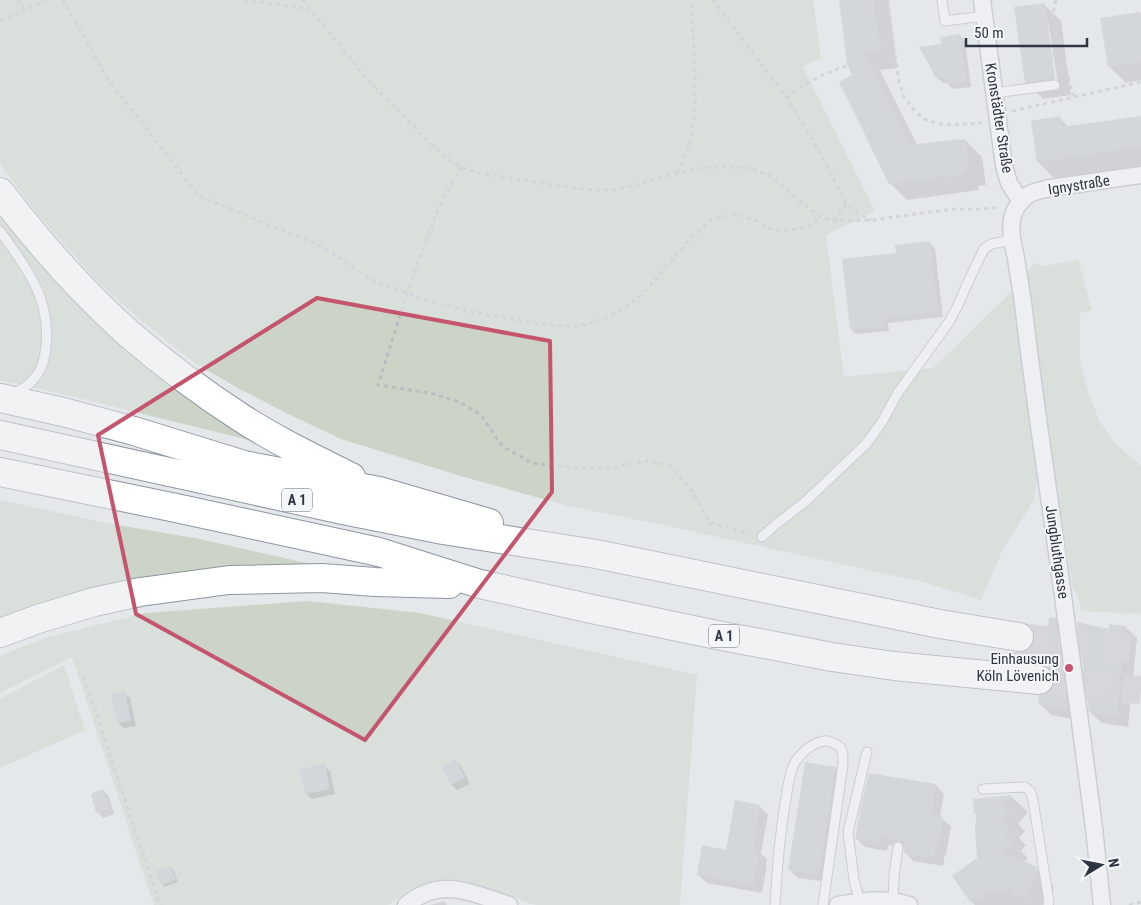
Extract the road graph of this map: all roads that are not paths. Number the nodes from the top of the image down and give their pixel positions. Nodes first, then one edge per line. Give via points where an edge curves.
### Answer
1 (942, 0) edge
2 (983, 8) edge
3 (1056, 85) dead end
4 (994, 93) junction
5 (1141, 175) edge
6 (0, 192) edge
7 (1018, 207) junction
8 (0, 230) edge
9 (1012, 240) junction
10 (3, 398) edge
11 (0, 435) edge
12 (0, 472) edge
13 (378, 492) junction
14 (762, 537) road end
15 (596, 554) junction
16 (480, 584) junction
17 (0, 633) edge
18 (1019, 637) tunnel mouth
19 (1039, 680) tunnel mouth
20 (867, 752) dead end
21 (983, 789) dead end
22 (898, 848) dead end
23 (860, 902) junction
24 (893, 902) junction
25 (406, 905) edge
26 (509, 905) edge
27 (775, 905) edge
28 (823, 905) edge
29 (838, 905) edge
30 (909, 905) edge
31 (1048, 905) edge
32 (1102, 905) edge

1 - 2 lane via 945,21
2 - 4 street, Kronstädter Straße
3 - 4 lane
4 - 7 street, Kronstädter Straße via 1004,166
5 - 7 street, Ignystraße via 1050,188 1028,195
6 - 13 highway via 91,297 163,362 241,418
7 - 9 street, Jungbluthgasse via 1012,220
8 - 10 lane via 37,286 47,324 46,348 39,372 31,383
9 - 14 lane via 991,244 984,249 948,322 866,444
9 - 32 street, Jungbluthgasse, bridge via 1050,497
10 - 13 highway via 134,431 244,465
11 - 15 highway, A 1 via 442,530
12 - 16 highway, A 1 via 379,552
13 - 15 highway
15 - 18 highway, A 1
16 - 17 highway via 322,578 229,580 94,602
16 - 19 highway, A 1 via 832,657
20 - 23 lane via 848,832
21 - 31 lane via 1025,787 1030,791
22 - 24 lane
23 - 24 street
23 - 29 street
24 - 30 street
25 - 26 street via 425,894 450,888
27 - 28 lane via 781,832 794,765 813,745 824,741 841,748 843,764

